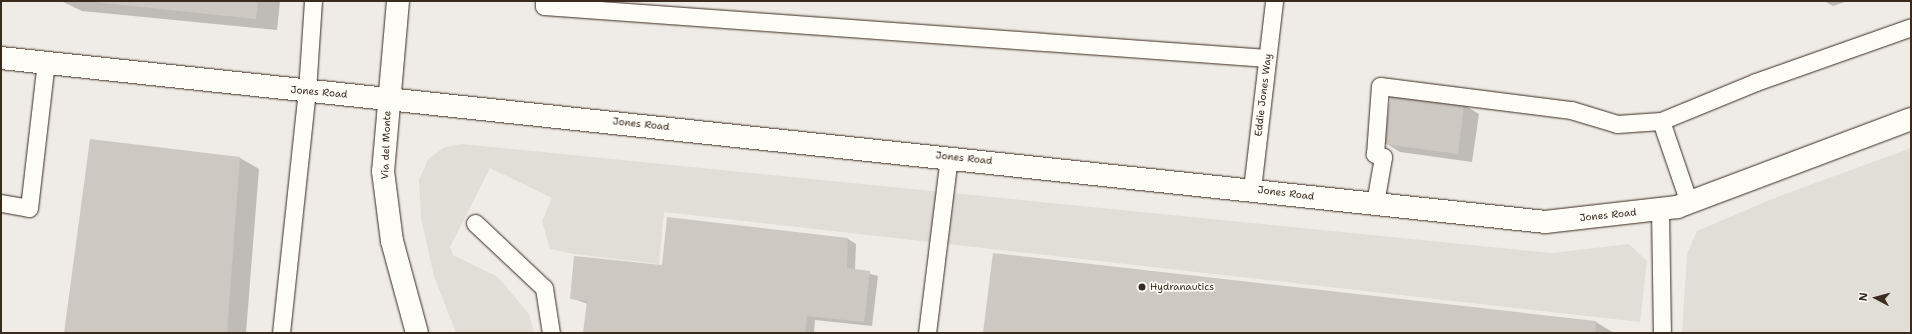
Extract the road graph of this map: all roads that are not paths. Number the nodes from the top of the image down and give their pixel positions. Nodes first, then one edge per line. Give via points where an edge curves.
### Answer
1 (313, 1) edge
2 (398, 1) edge
3 (544, 1) edge
4 (1274, 1) edge
5 (1911, 27) edge
6 (1, 58) edge
7 (1267, 58) junction
8 (46, 62) junction
9 (307, 91) junction
10 (388, 98) junction
11 (1911, 119) edge
12 (1660, 121) junction
13 (949, 156) junction
14 (1252, 189) junction
15 (1, 203) edge
16 (1375, 203) junction
17 (1689, 203) junction
18 (1660, 209) junction
19 (475, 223) dead end
20 (281, 333) edge
21 (418, 333) edge
22 (551, 333) edge
23 (927, 333) edge
24 (1662, 333) edge

1 - 9 lane
2 - 10 street, Via del Monte
3 - 7 lane via 544,6
4 - 7 lane, Eddie Jones Way
5 - 12 lane via 1756,82
6 - 8 street, Jones Road
7 - 14 lane, Eddie Jones Way
8 - 9 street, Jones Road
8 - 15 lane via 28,208
9 - 10 street, Jones Road
9 - 20 lane
10 - 13 street, Jones Road
10 - 21 street, Via del Monte via 383,171 392,241
11 - 17 street, Jones Road
12 - 16 lane via 1617,124 1571,110 1380,86 1375,154 1383,157
12 - 17 lane
13 - 14 street, Jones Road
13 - 23 lane
14 - 16 street, Jones Road
16 - 18 street, Jones Road via 1545,222
17 - 18 street, Jones Road
18 - 24 lane
19 - 22 lane via 544,288

